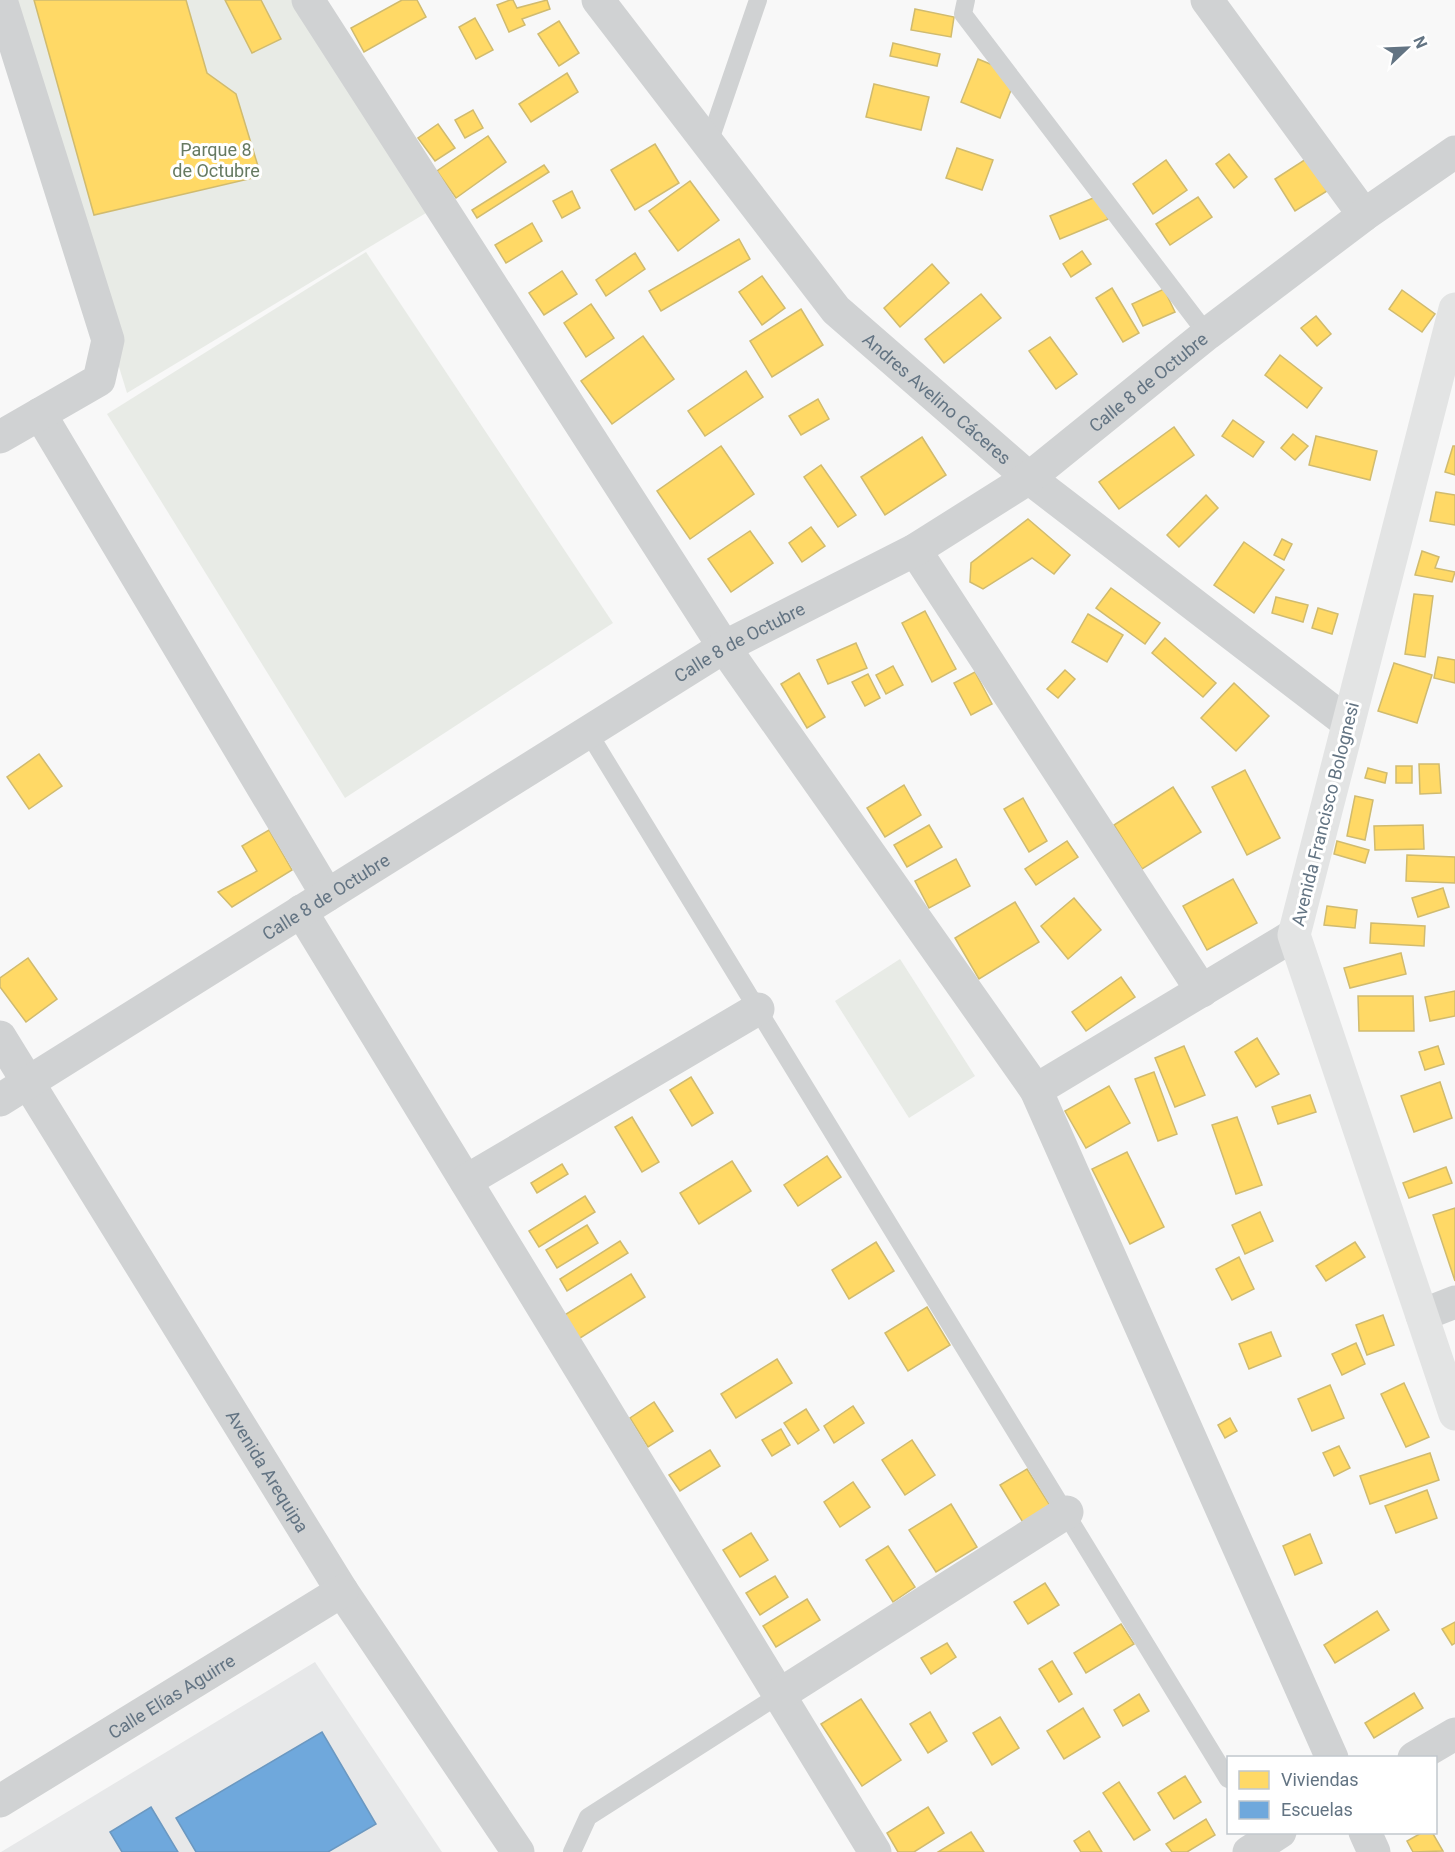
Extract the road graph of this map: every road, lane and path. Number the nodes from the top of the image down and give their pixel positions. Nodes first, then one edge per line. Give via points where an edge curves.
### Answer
1 (2, 0) edge
2 (308, 0) edge
3 (598, 0) edge
4 (758, 0) edge
5 (966, 0) edge
6 (1207, 0) edge
7 (709, 143) junction
8 (1455, 152) edge
9 (1364, 215) junction
10 (1455, 309) edge
11 (1207, 334) junction
12 (40, 414) junction
13 (0, 437) edge
14 (1029, 478) junction
15 (915, 550) junction
16 (724, 647) junction
17 (1348, 723) junction
18 (588, 732) junction
19 (314, 903) junction
20 (1294, 935) junction
21 (1202, 991) junction
22 (758, 1009) junction
23 (0, 1037) edge
24 (28, 1083) junction
25 (1036, 1090) junction
26 (0, 1100) edge
27 (466, 1181) junction
28 (1455, 1302) edge
29 (1422, 1315) junction
30 (1455, 1414) edge
31 (1067, 1512) junction
32 (342, 1592) junction
33 (779, 1695) junction
34 (1455, 1734) edge
35 (1331, 1756) edge
36 (1417, 1756) edge
37 (1227, 1777) edge
38 (0, 1801) edge
39 (1365, 1834) edge
40 (518, 1852) edge
41 (572, 1852) edge
42 (874, 1852) edge
43 (1374, 1852) edge

1 - 12 street via 108,340 99,380
2 - 16 street
3 - 7 street, Andres Avelino Cáceres
4 - 7 lane
5 - 11 lane via 963,14
6 - 9 street
7 - 14 street, Andres Avelino Cáceres via 836,310
8 - 9 street, Calle 8 de Octubre
9 - 11 street, Calle 8 de Octubre
10 - 17 street, Avenida Francisco Bolognesi
11 - 14 street, Calle 8 de Octubre
12 - 13 street
12 - 19 street
14 - 15 street, Calle 8 de Octubre
14 - 17 street, Andres Avelino Cáceres
15 - 16 street, Calle 8 de Octubre
15 - 21 street
16 - 18 street, Calle 8 de Octubre
16 - 25 street
17 - 20 street, Avenida Francisco Bolognesi
18 - 19 street, Calle 8 de Octubre
18 - 22 lane
19 - 24 street, Calle 8 de Octubre
19 - 27 street
20 - 21 street
20 - 29 street, Avenida Francisco Bolognesi
21 - 25 street
22 - 27 street
22 - 31 lane
23 - 24 street, Avenida Arequipa
24 - 26 street, Calle 8 de Octubre
24 - 32 street, Avenida Arequipa
25 - 35 street
27 - 33 street
28 - 29 street
29 - 30 street, Avenida Francisco Bolognesi
31 - 33 street
31 - 37 lane
32 - 38 street, Calle Elías Aguirre
32 - 40 street, Avenida Arequipa
33 - 41 lane via 588,1817
33 - 42 street
34 - 36 street
39 - 43 street

